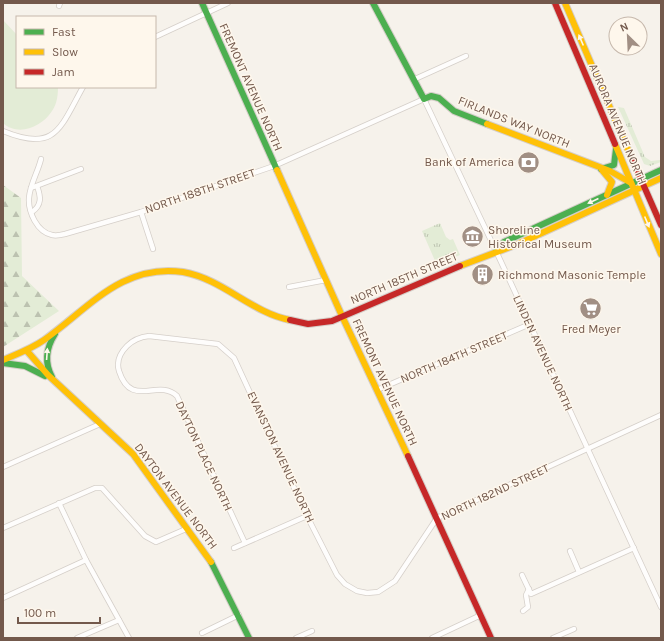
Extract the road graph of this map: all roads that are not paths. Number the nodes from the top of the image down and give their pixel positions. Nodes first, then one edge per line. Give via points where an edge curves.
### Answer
1 (202, 3) edge
2 (228, 3) edge
3 (373, 3) edge
4 (555, 3) edge
5 (565, 3) edge
6 (206, 13) junction
7 (156, 36) edge
8 (466, 56) dead end
9 (583, 69) junction
10 (594, 72) junction
11 (415, 79) junction
12 (82, 88) edge
13 (424, 99) junction
14 (3, 131) edge
15 (616, 147) junction
16 (41, 159) dead end
17 (274, 166) junction
18 (81, 169) dead end
19 (601, 169) junction
20 (661, 170) edge
21 (661, 178) edge
22 (641, 179) junction
23 (631, 184) junction
24 (37, 186) junction
25 (644, 186) junction
26 (32, 188) junction
27 (634, 190) junction
28 (607, 195) junction
29 (32, 212) junction
30 (141, 212) junction
31 (661, 225) edge
32 (153, 250) dead end
33 (496, 251) junction
34 (661, 254) edge
35 (326, 280) junction
36 (289, 287) dead end
37 (342, 316) junction
38 (530, 324) junction
39 (59, 328) junction
40 (218, 344) joint
41 (27, 351) junction
42 (3, 362) edge
43 (55, 382) junction
44 (378, 390) junction
45 (661, 415) edge
46 (100, 424) junction
47 (587, 448) junction
48 (3, 467) edge
49 (59, 503) junction
50 (307, 516) junction
51 (437, 518) junction
52 (3, 528) edge
53 (186, 529) junction
54 (245, 543) junction
55 (234, 548) dead end
56 (634, 548) junction
57 (570, 551) dead end
58 (86, 560) junction
59 (579, 572) junction
60 (337, 575) joint
61 (522, 575) dead end
62 (529, 589) junction
63 (3, 598) edge
64 (661, 608) edge
65 (523, 611) dead end
66 (239, 615) junction
67 (480, 615) junction
68 (119, 620) junction
69 (574, 629) dead end
70 (312, 631) dead end
71 (202, 633) dead end
72 (77, 638) edge
73 (129, 638) edge
74 (249, 638) edge
75 (296, 638) edge
76 (432, 638) edge
77 (491, 638) edge
78 (553, 638) edge

1 - 6 main road, FREMONT AVENUE NORTH
2 - 6 street
3 - 11 main road
4 - 9 main road, AURORA AVENUE NORTH
10 -> 5 main road, AURORA AVENUE NORTH
6 - 7 street
6 - 17 main road, FREMONT AVENUE NORTH
8 - 11 street
9 - 10 main road
9 - 15 main road, AURORA AVENUE NORTH
10 - 22 main road, AURORA AVENUE NORTH
11 - 13 main road
12 - 14 street via 58,130 50,136 28,140
13 - 17 street, NORTH 188TH STREET
13 - 19 main road, FIRLANDS WAY NORTH via 436,96 454,111
13 - 33 street, LINDEN AVENUE NORTH
15 - 19 main road via 614,165
15 - 23 main road, AURORA AVENUE NORTH
16 - 26 street, NORTH 188TH STREET
17 - 30 street, NORTH 188TH STREET
17 - 35 main road, FREMONT AVENUE NORTH
18 - 24 street
19 - 23 main road, FIRLANDS WAY NORTH
19 - 28 main road via 612,182
20 - 22 main road, NORTH 185TH STREET
21 - 25 main road, NORTH 185TH STREET
22 - 23 main road, NORTH 185TH STREET
22 - 25 main road, AURORA AVENUE NORTH
23 - 27 main road, AURORA AVENUE NORTH
23 - 28 main road, NORTH 185TH STREET
24 - 26 street
24 - 29 street via 40,200
25 - 27 main road, NORTH 185TH STREET
25 - 31 main road, AURORA AVENUE NORTH
26 - 29 street, NORTH 188TH STREET via 29,198
27 - 33 main road, NORTH 185TH STREET via 518,244
27 -> 34 main road, AURORA AVENUE NORTH
28 -> 33 main road, NORTH 185TH STREET via 504,242
29 - 30 street, NORTH 188TH STREET via 37,225 52,235 76,232
30 - 32 street
33 - 37 main road, NORTH 185TH STREET
33 - 38 street, LINDEN AVENUE NORTH
35 - 36 street
35 - 37 main road, FREMONT AVENUE NORTH
37 - 39 main road, NORTH 185TH STREET via 314,324 291,322 208,279 184,272 161,271 140,274 114,284
37 - 44 main road, FREMONT AVENUE NORTH
38 - 44 street, NORTH 184TH STREET
38 - 47 street, LINDEN AVENUE NORTH
39 - 41 main road
43 -> 39 main road via 49,372 46,355 48,343
40 - 50 street, EVANSTON AVENUE NORTH via 231,354 239,366
40 - 54 street, DAYTON PLACE NORTH via 140,337 127,346 119,358 118,366 120,374 133,390 141,393 167,390 177,396
41 - 42 main road
41 - 43 main road, DAYTON AVENUE NORTH
42 - 43 main road via 32,369
43 - 46 main road, DAYTON AVENUE NORTH
44 - 51 main road, FREMONT AVENUE NORTH
45 - 47 street, NORTH 182ND STREET
46 - 48 street
46 - 53 main road, DAYTON AVENUE NORTH via 133,454
47 - 51 street, NORTH 182ND STREET
47 - 56 street, LINDEN AVENUE NORTH
49 - 52 street
49 - 53 street via 95,488 102,488 145,536 156,542
49 - 58 street
50 - 54 street
50 - 60 street, EVANSTON AVENUE NORTH
51 - 60 street, NORTH 182ND STREET via 395,582 387,588 373,593 357,591 345,584
51 - 67 main road, FREMONT AVENUE NORTH
53 - 66 main road, DAYTON AVENUE NORTH via 210,560
54 - 55 street
56 - 59 street
56 - 64 street, LINDEN AVENUE NORTH
57 - 59 street
58 - 63 street
58 - 68 street
59 - 62 street via 531,594
61 - 62 street
62 - 65 street via 526,595 528,607
66 - 71 street
66 - 74 main road, DAYTON AVENUE NORTH
67 - 76 street
67 - 77 main road, FREMONT AVENUE NORTH
68 - 72 street
68 - 73 street
69 - 78 street
70 - 75 street

